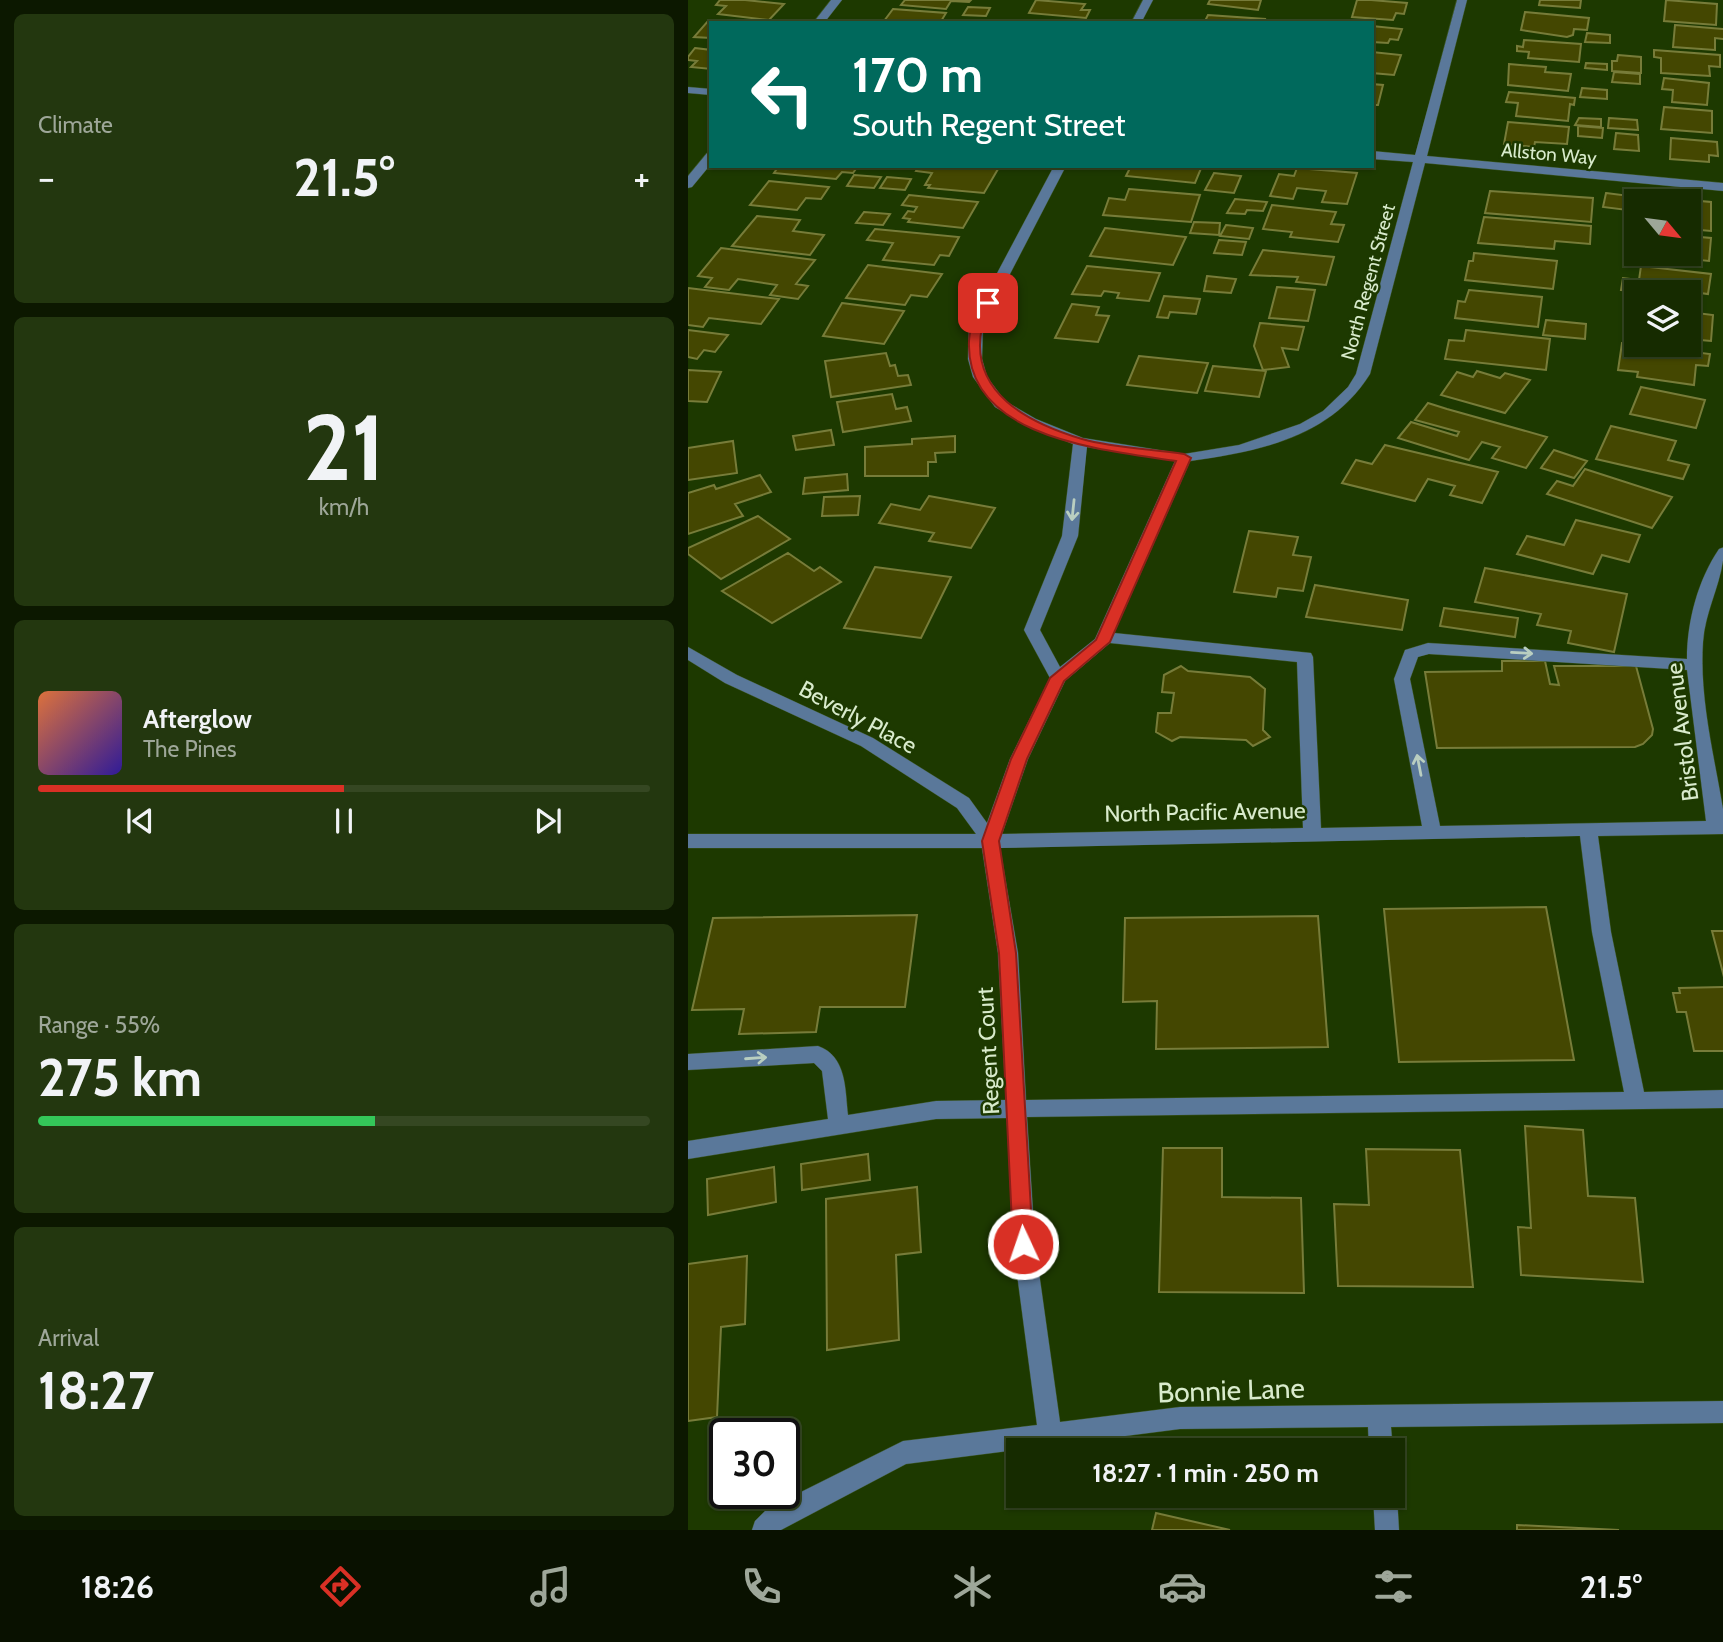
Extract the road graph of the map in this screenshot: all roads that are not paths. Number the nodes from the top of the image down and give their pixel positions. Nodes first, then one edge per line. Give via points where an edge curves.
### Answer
1 (837, 0) edge
2 (1148, 0) edge
3 (1462, 0) edge
4 (820, 21) edge
5 (1137, 21) edge
6 (688, 90) edge
7 (709, 92) edge
8 (1374, 155) edge
9 (709, 158) edge
10 (1422, 159) junction
11 (1059, 168) edge
12 (688, 184) edge
13 (1723, 187) edge
14 (1080, 442) junction
15 (1184, 458) junction
16 (1723, 552) edge
17 (1105, 637) junction
18 (688, 652) edge
19 (1695, 665) junction
20 (1058, 678) junction
21 (1720, 827) edge
22 (1588, 830) junction
23 (1432, 832) junction
24 (1312, 835) junction
25 (688, 841) edge
26 (990, 841) junction
27 (688, 1062) edge
28 (1723, 1100) edge
29 (1636, 1101) junction
30 (1016, 1109) junction
31 (839, 1126) junction
32 (688, 1150) edge
33 (1723, 1412) edge
34 (1379, 1417) junction
35 (1050, 1434) junction
36 (1380, 1438) edge
37 (1385, 1508) edge
38 (764, 1530) edge
39 (1387, 1530) edge

1 - 4 street
2 - 5 street
3 - 10 street, North Regent Street
6 - 7 street
8 - 10 street, Allston Way
9 - 12 street
10 - 13 street, Allston Way
10 - 15 street, North Regent Street via 1363,374 1353,390 1328,414 1305,427 1242,449
11 - 14 street, North Regent Street via 976,326 975,359 980,377 1000,404
14 - 15 street, North Regent Street
14 -> 20 street via 1070,536 1032,630
15 - 17 street, Regent Court
16 - 19 street, Bristol Avenue via 1710,578 1695,640
17 - 20 street, Regent Court
17 - 24 street via 1305,657
18 - 26 street, Beverly Place via 731,679 867,742 963,803
19 - 21 street, Bristol Avenue
23 -> 19 street via 1401,679 1411,654 1428,648
20 - 26 street, Regent Court via 1019,759
21 - 22 street, North Pacific Avenue
22 - 23 street, North Pacific Avenue
22 - 29 street via 1593,894
23 - 24 street, North Pacific Avenue
24 - 26 street, North Pacific Avenue
25 - 26 street, North Pacific Avenue
26 - 30 street, Regent Court via 1008,953
27 -> 31 street via 818,1054 832,1068
28 - 29 street
29 - 30 street
30 - 31 street via 935,1110
30 - 35 street, Regent Court via 1023,1244
31 - 32 street
33 - 34 street, Bonnie Lane
34 - 35 street, Bonnie Lane via 1180,1418
34 - 36 street
35 - 38 street, Bonnie Lane via 903,1453 776,1518
37 - 39 street

